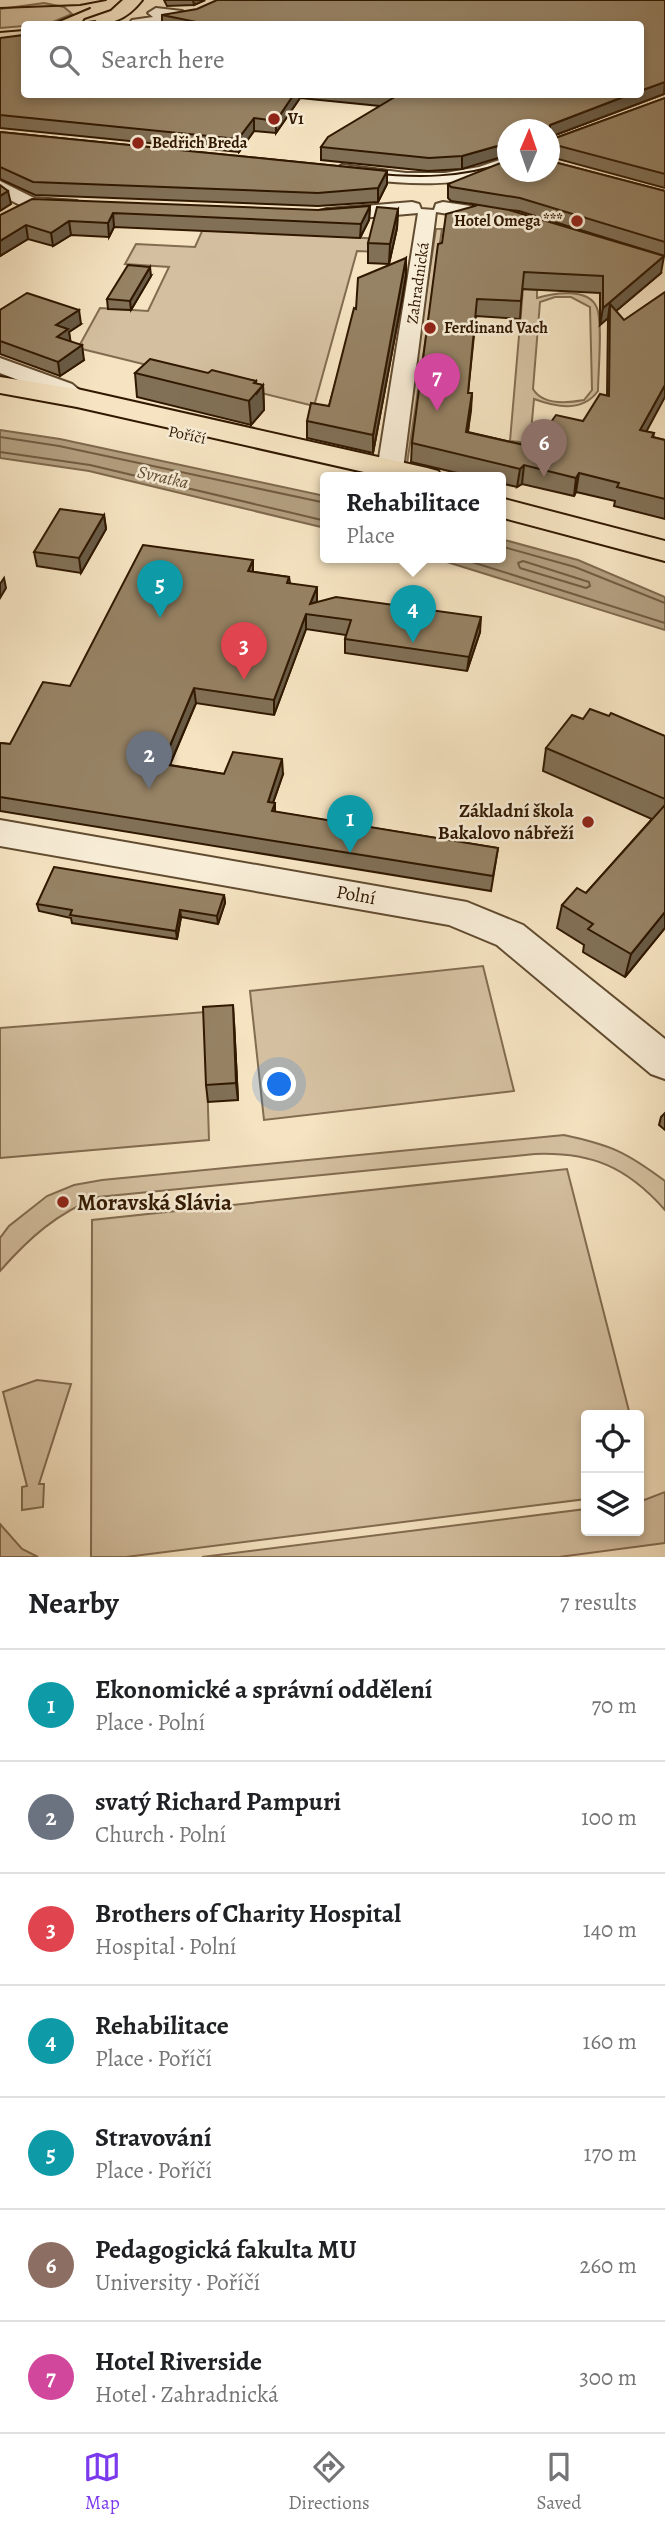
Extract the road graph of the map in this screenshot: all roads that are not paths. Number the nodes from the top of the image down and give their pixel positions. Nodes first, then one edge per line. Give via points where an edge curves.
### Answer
1 (133, 0) edge
2 (154, 6) edge
3 (100, 21) edge
4 (137, 21) edge
5 (161, 21) edge
6 (497, 167) edge
7 (326, 170) edge
8 (0, 187) edge
9 (427, 202) junction
10 (30, 204) junction
11 (87, 205) edge
12 (305, 215) edge
13 (10, 216) edge
14 (523, 222) edge
15 (0, 365) edge
16 (0, 385) edge
17 (0, 398) edge
18 (77, 398) junction
19 (374, 472) edge
20 (376, 472) edge
21 (384, 472) edge
22 (506, 496) edge
23 (506, 509) edge
24 (665, 536) edge
25 (665, 551) edge
26 (0, 833) edge
27 (660, 1049) edge

1 - 3 main road via 117,15
2 - 4 main road
2 - 5 street via 189,14
6 - 9 street
7 - 9 street
8 - 10 street
9 - 12 street
9 - 14 street
9 - 21 street, Zahradnická
10 - 11 street
10 - 13 street
15 - 18 street, Poříčí
16 - 18 main road, Poříčí
17 - 19 main road, Poříčí
18 - 20 main road, Poříčí
22 - 24 main road
23 - 25 main road
26 - 27 street, Polní via 454,912 510,934

